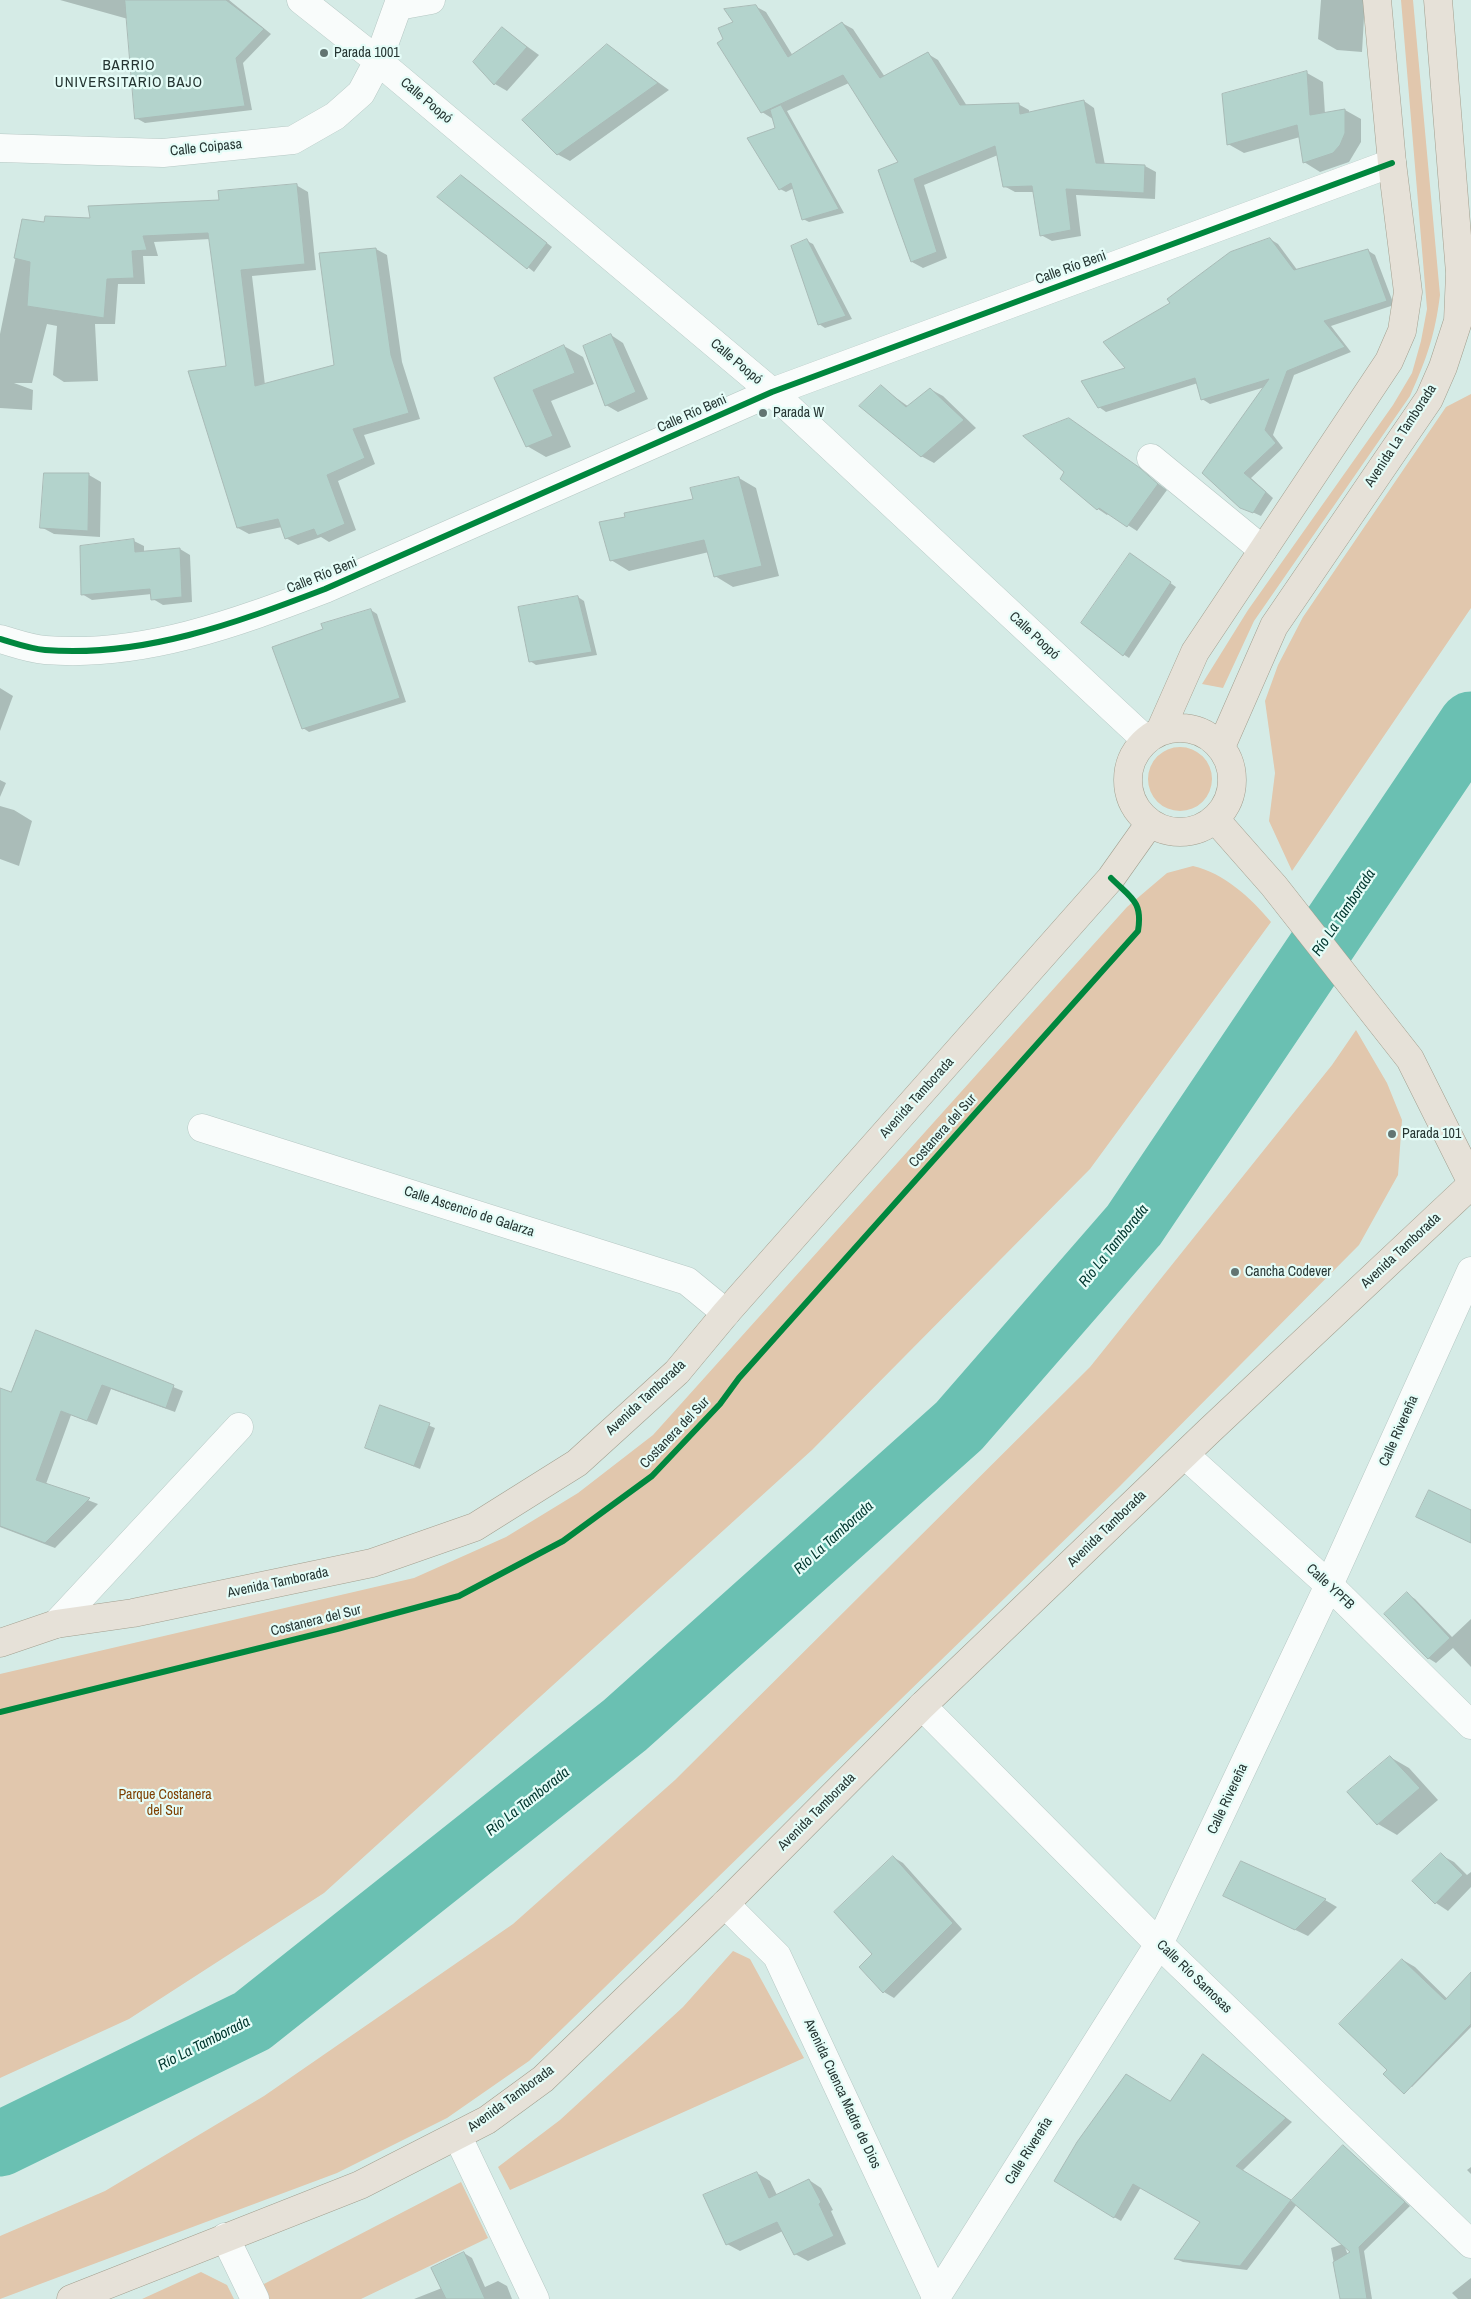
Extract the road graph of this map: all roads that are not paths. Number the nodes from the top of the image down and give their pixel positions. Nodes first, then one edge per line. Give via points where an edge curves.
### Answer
1 (301, 0) edge
2 (431, 0) edge
3 (1377, 0) edge
4 (1438, 0) edge
5 (399, 3) edge
6 (378, 61) junction
7 (0, 148) edge
8 (1392, 163) junction
9 (772, 392) junction
10 (1151, 458) dead end
11 (1264, 550) junction
12 (0, 639) edge
13 (1153, 736) junction
14 (1221, 747) junction
15 (1215, 819) junction
16 (1150, 823) junction
17 (202, 1128) dead end
18 (1471, 1181) edge
19 (1471, 1185) edge
20 (1471, 1271) edge
21 (726, 1312) junction
22 (239, 1427) dead end
23 (1185, 1455) junction
24 (1329, 1585) junction
25 (56, 1624) junction
26 (1, 1640) edge
27 (922, 1706) junction
28 (1471, 1725) edge
29 (725, 1904) junction
30 (1159, 1944) junction
31 (458, 2137) junction
32 (225, 2237) junction
33 (1471, 2244) edge
34 (71, 2299) edge
35 (255, 2299) edge
36 (535, 2299) edge
37 (936, 2299) edge

1 - 6 street, Calle Poopó
2 - 5 street
3 - 8 main road
4 - 14 main road, Avenida La Tamborada via 1460,273 1458,321 1429,399 1274,626
5 - 6 street
6 - 7 street, Calle Coipasa via 361,92 335,116 293,140 163,153
6 - 9 street, Calle Poopó
8 - 9 street, Calle Río Beni
8 - 11 main road via 1408,292 1402,331 1389,361
9 - 12 street, Calle Río Beni via 325,589 254,616 176,638 106,651 43,650
9 - 13 street, Calle Poopó
10 - 11 street
11 - 13 main road via 1195,652
13 - 14 main road via 1177,728 1193,729
13 - 16 main road via 1135,752 1127,783 1138,813
14 - 15 main road via 1230,764 1232,784 1227,804
15 - 16 main road via 1206,826 1182,832 1170,832
15 - 18 main road via 1274,886 1410,1059
16 - 21 main road, Avenida Tamborada via 1112,878
17 - 21 street, Calle Ascencio de Galarza via 687,1281
19 - 23 main road, Avenida Tamborada
20 - 24 street, Calle Rivereña
21 - 25 main road, Avenida Tamborada via 677,1372 577,1463 474,1528 372,1563 133,1613
22 - 25 street
23 - 24 street, Calle YPFB
23 - 27 main road, Avenida Tamborada
24 - 28 street, Calle YPFB
24 - 30 street, Calle Rivereña
25 - 26 main road, Avenida Tamborada
27 - 29 main road, Avenida Tamborada
27 - 30 street, Calle Río Samosas
29 - 31 main road, Avenida Tamborada via 543,2079
29 - 37 street, Avenida Cuenca Madre de Dios via 777,1956
30 - 33 street, Calle Río Samosas
30 - 37 street, Calle Rivereña
31 - 32 main road, Avenida Tamborada via 360,2185
31 - 36 street
32 - 34 main road, Avenida Tamborada
32 - 35 street

